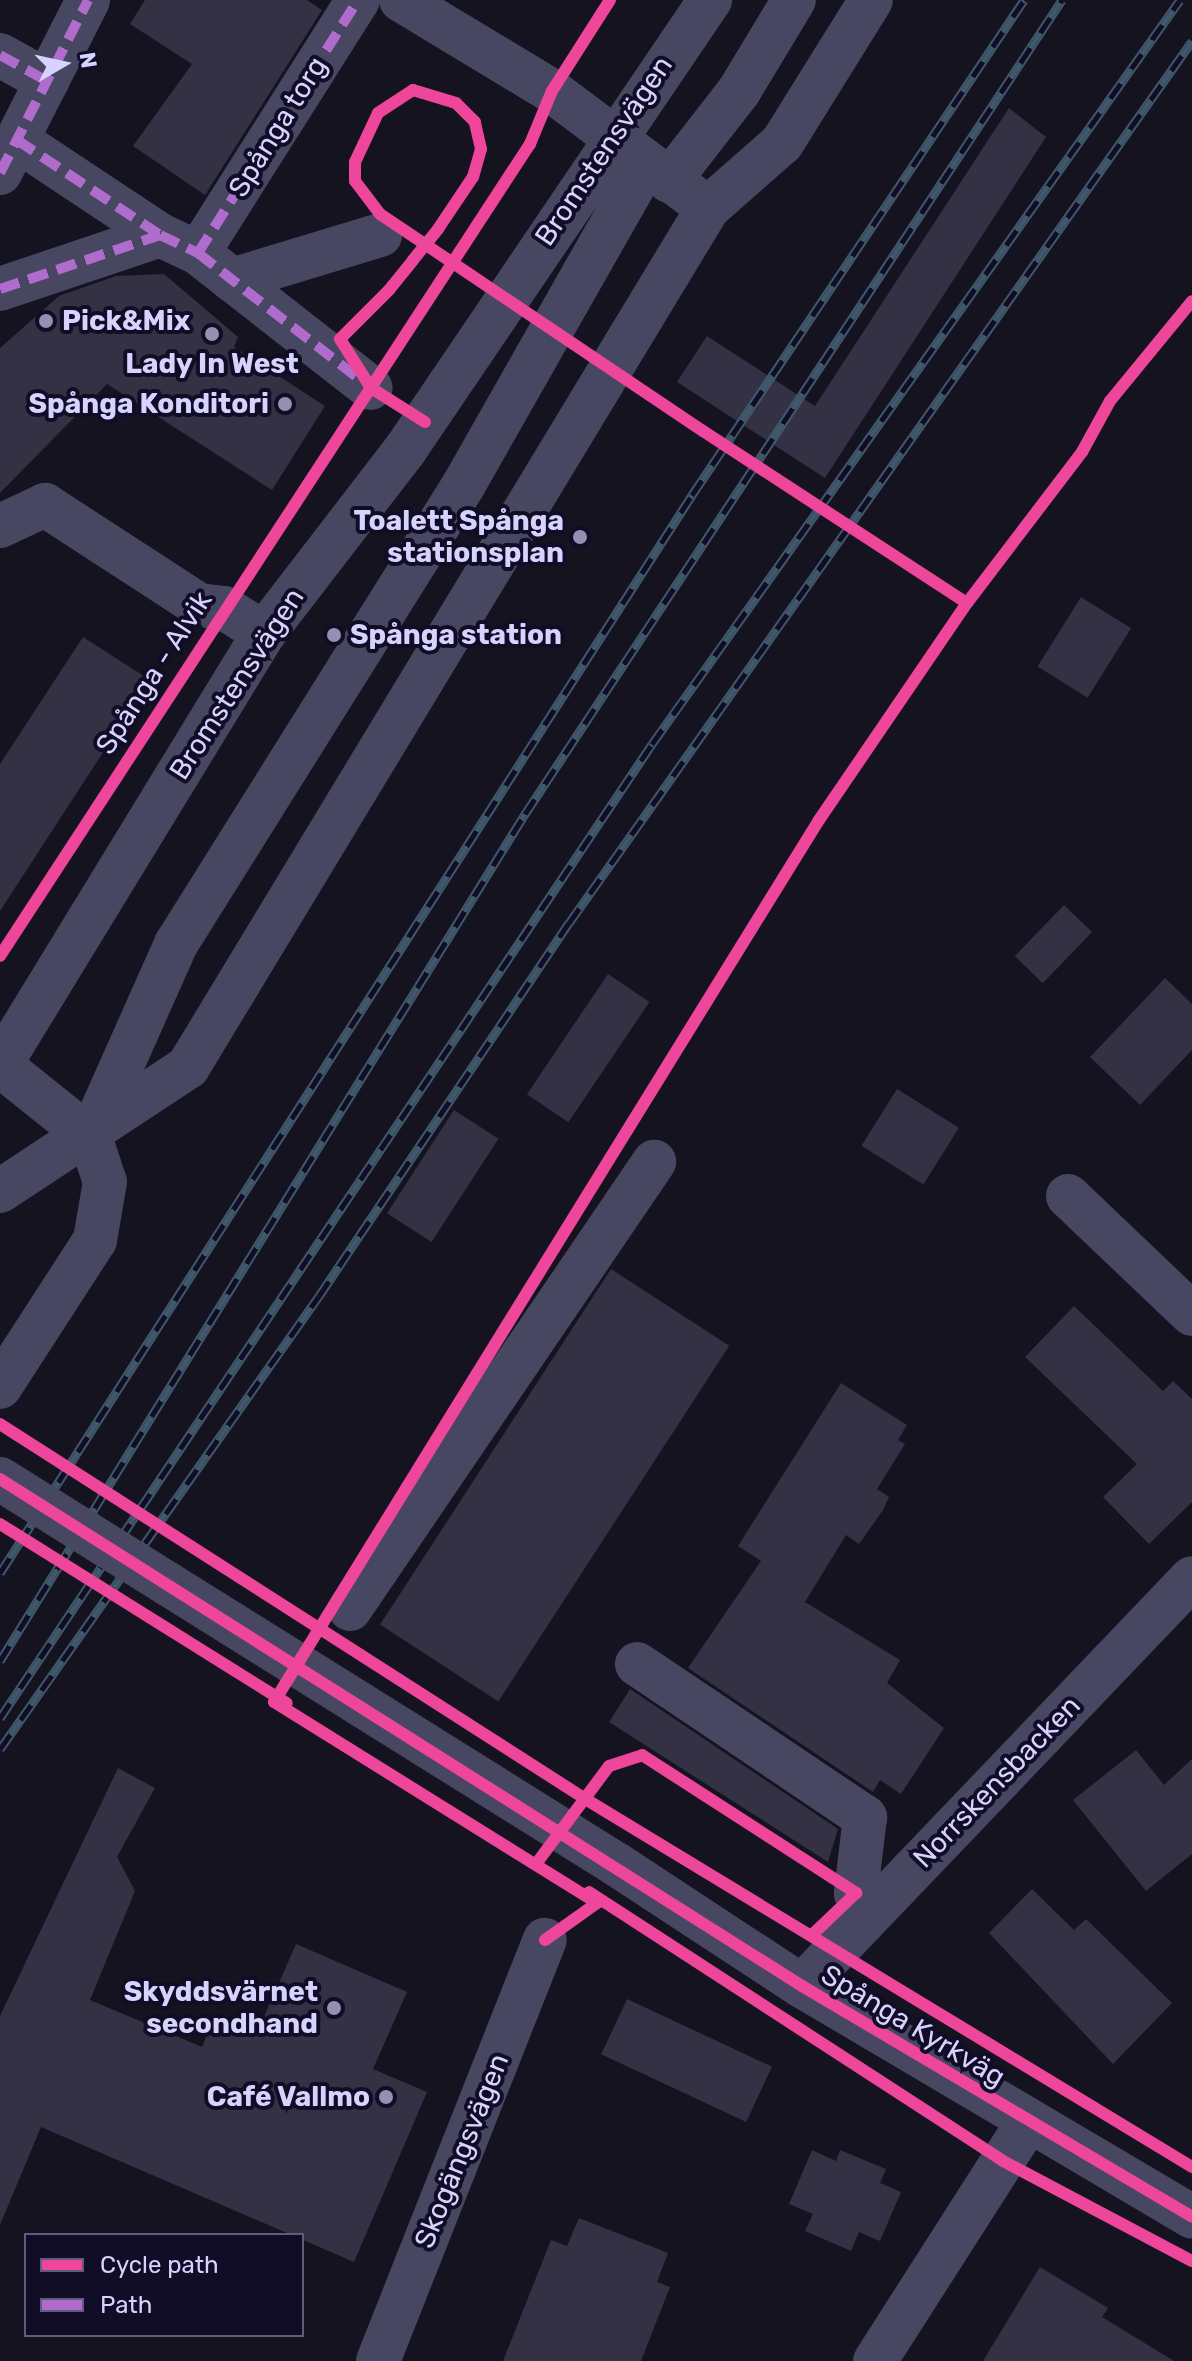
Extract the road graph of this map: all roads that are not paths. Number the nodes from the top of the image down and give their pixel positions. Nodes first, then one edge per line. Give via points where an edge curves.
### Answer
1 (88, 0) edge
2 (358, 0) edge
3 (401, 0) edge
4 (710, 0) edge
5 (794, 0) edge
6 (871, 0) edge
7 (0, 55) edge
8 (47, 81) junction
9 (610, 140) junction
10 (8, 157) edge
11 (657, 173) junction
12 (708, 208) junction
13 (380, 235) dead end
14 (179, 244) junction
15 (232, 280) junction
16 (0, 289) edge
17 (371, 388) dead end
18 (0, 526) edge
19 (264, 633) junction
20 (0, 1065) edge
21 (90, 1137) junction
22 (654, 1162) dead end
23 (0, 1191) edge
24 (1068, 1196) dead end
25 (1192, 1314) edge
26 (0, 1387) edge
27 (0, 1479) edge
28 (1192, 1578) edge
29 (350, 1609) dead end
30 (637, 1664) dead end
31 (875, 1909) junction
32 (545, 1940) dead end
33 (802, 1986) junction
34 (1027, 2123) junction
35 (1192, 2217) edge
36 (378, 2361) edge
37 (875, 2361) edge

1 - 8 street
2 - 14 street, Spånga torg
3 - 9 street via 552,91
4 - 9 street, Bromstensvägen
5 - 11 street via 739,91
6 - 12 street via 782,143
7 - 8 street
8 - 10 street
9 - 11 street
9 - 19 street, Bromstensvägen via 405,450
10 - 14 street
11 - 12 street
11 - 21 street via 176,944
12 - 21 street via 188,1067
13 - 15 street
14 - 15 street
14 - 16 street
15 - 17 street
18 - 19 street via 45,505 199,605 224,608
19 - 20 street, Bromstensvägen
20 - 21 street
21 - 23 street
21 - 26 street via 105,1182 95,1240
22 - 29 street
24 - 25 street
27 - 33 street, Spånga Kyrkväg, bridge
28 - 31 street, Norrskensbacken
30 - 31 street via 865,1817 856,1893
31 - 33 street, Norrskensbacken
32 - 36 street, Skogängsvägen
33 - 34 street, Spånga Kyrkväg
34 - 35 street, Spånga Kyrkväg
34 - 37 street

